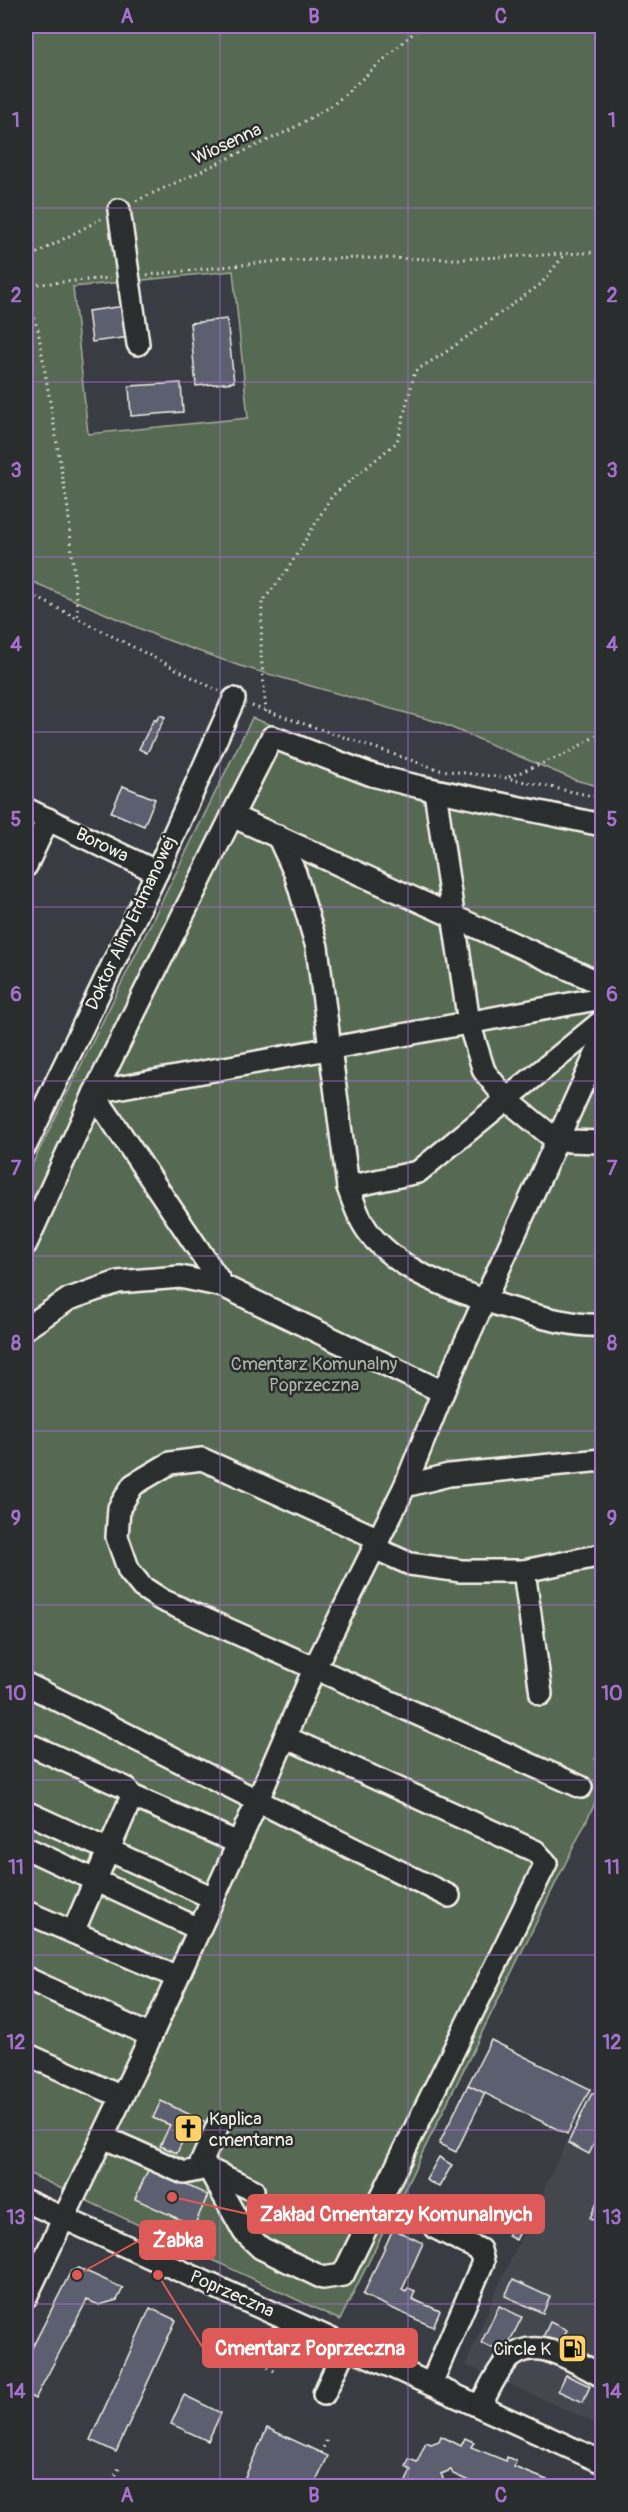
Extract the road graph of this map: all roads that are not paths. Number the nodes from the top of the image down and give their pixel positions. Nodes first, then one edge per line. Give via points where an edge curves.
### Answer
1 (119, 210) road end
2 (138, 344) dead end
3 (234, 699) road end
4 (435, 791) junction
5 (26, 809) edge
6 (232, 816) junction
7 (48, 819) junction
8 (603, 825) edge
9 (278, 836) junction
10 (26, 866) edge
11 (157, 872) junction
12 (453, 916) junction
13 (603, 984) edge
14 (603, 998) edge
15 (603, 1021) edge
16 (469, 1023) junction
17 (603, 1041) edge
18 (329, 1049) junction
19 (95, 1093) junction
20 (506, 1100) junction
21 (559, 1138) junction
22 (603, 1142) edge
23 (26, 1145) edge
24 (348, 1187) junction
25 (26, 1244) edge
26 (223, 1286) junction
27 (486, 1300) junction
28 (603, 1325) edge
29 (26, 1328) edge
30 (443, 1392) junction
31 (603, 1460) edge
32 (405, 1486) junction
33 (376, 1544) junction
34 (603, 1555) edge
35 (525, 1571) junction
36 (315, 1667) junction
37 (26, 1683) edge
38 (541, 1694) dead end
39 (285, 1737) junction
40 (26, 1743) edge
41 (581, 1787) dead end
42 (132, 1796) junction
43 (257, 1802) junction
44 (26, 1812) edge
45 (238, 1843) junction
46 (26, 1848) edge
47 (109, 1850) junction
48 (95, 1881) junction
49 (449, 1896) dead end
50 (213, 1898) junction
51 (26, 1912) edge
52 (199, 1929) junction
53 (73, 1932) junction
54 (177, 1977) junction
55 (26, 1978) edge
56 (151, 2036) junction
57 (26, 2054) edge
58 (122, 2097) junction
59 (218, 2125) dead end
60 (103, 2137) junction
61 (204, 2167) junction
62 (253, 2190) dead end
63 (26, 2201) edge
64 (64, 2218) junction
65 (436, 2228) dead end
66 (26, 2297) edge
67 (346, 2346) junction
68 (603, 2376) edge
69 (431, 2384) junction
70 (324, 2394) dead end
71 (480, 2406) junction
72 (603, 2462) edge

1 - 2 street
3 - 11 street, Doktor Aliny Erdmanowej
4 - 6 street via 372,774 272,737
4 - 8 street
4 - 12 street
5 - 7 street, Borowa
6 - 9 street
6 - 19 street
7 - 10 street
7 - 11 street, Borowa
9 - 12 street
9 - 18 street via 295,873 317,947
11 - 23 street, Doktor Aliny Erdmanowej
12 - 13 street
12 - 16 street
14 - 16 street
15 - 20 street
16 - 18 street
16 - 20 street via 484,1071
17 - 21 street
18 - 19 street
18 - 24 street
19 - 25 street
19 - 26 street
20 - 21 street
20 - 24 street via 418,1172
21 - 22 street
21 - 27 street
24 - 27 street via 358,1216 375,1239 407,1266
26 - 29 street via 180,1277 118,1282 69,1299
26 - 30 street
27 - 28 street via 557,1321
27 - 30 street
30 - 32 street
31 - 32 street via 449,1475
32 - 33 street
33 - 35 street via 410,1563 461,1571
33 - 36 street
33 - 36 street via 202,1459 170,1463 133,1485 119,1508 117,1537 129,1571 142,1587 162,1600
34 - 35 street
35 - 38 street
36 - 39 street
36 - 41 street
37 - 43 street
39 - 43 street
39 - 61 street via 535,1851 546,1863 343,2275 323,2278 261,2248 244,2232
40 - 42 street via 126,1788
42 - 45 street
42 - 47 street
43 - 45 street
43 - 49 street
44 - 47 street
45 - 50 street
46 - 48 street
47 - 48 street
47 - 50 street
48 - 52 street
48 - 53 street
50 - 52 street
51 - 53 street
52 - 54 street
53 - 54 street
54 - 56 street
55 - 56 street
56 - 58 street
57 - 58 street
58 - 60 street
59 - 61 street
60 - 61 street via 184,2174
60 - 64 street
61 - 62 street
63 - 64 street, Poprzeczna
64 - 66 street
64 - 67 street, Poprzeczna
65 - 69 street via 480,2250 483,2262
67 - 69 street, Poprzeczna
67 - 70 street
68 - 71 street via 547,2349 527,2348 506,2361
69 - 71 street, Poprzeczna
71 - 72 street, Poprzeczna

